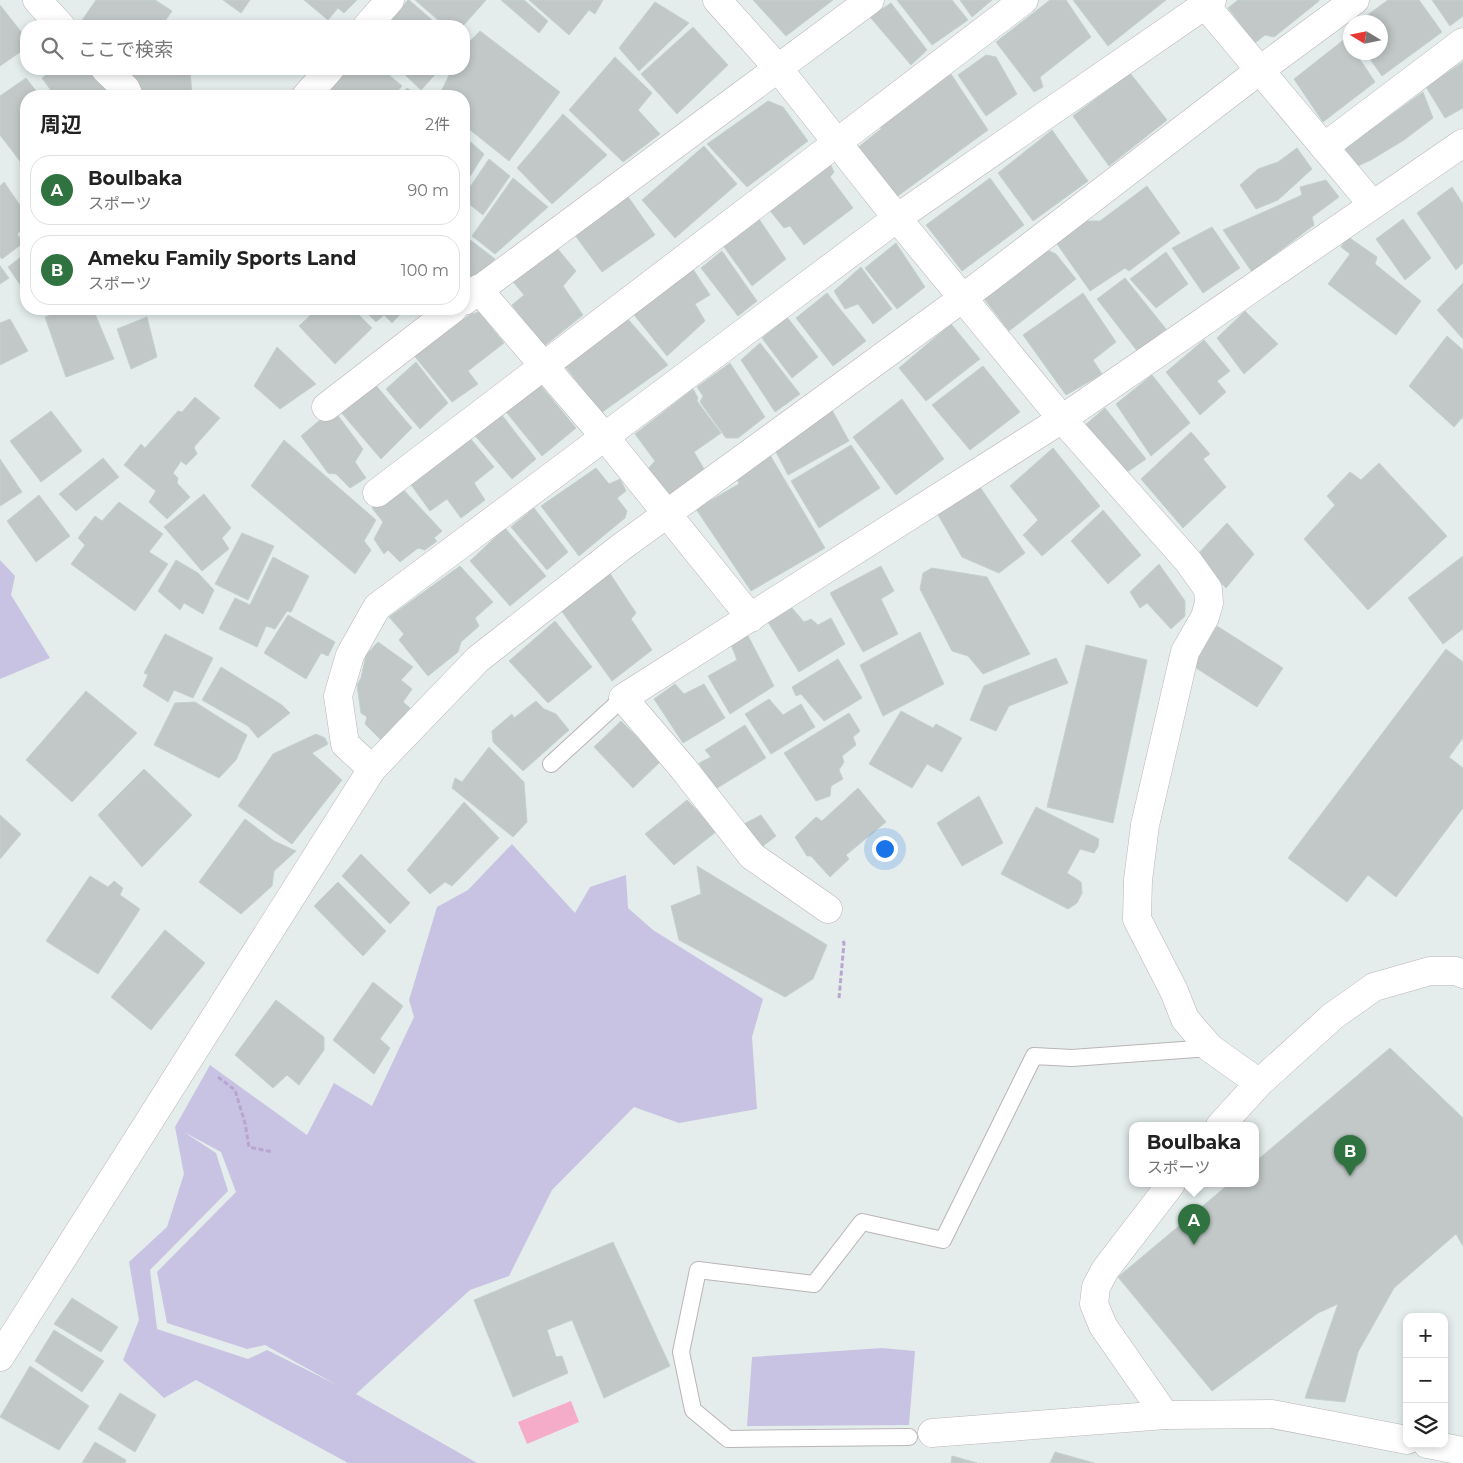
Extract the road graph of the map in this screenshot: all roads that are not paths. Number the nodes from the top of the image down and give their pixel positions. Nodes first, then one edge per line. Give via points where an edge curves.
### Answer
1 (37, 0) edge
2 (390, 0) edge
3 (717, 0) edge
4 (870, 0) edge
5 (1024, 0) edge
6 (1355, 0) edge
7 (1206, 2) edge
8 (55, 20) edge
9 (372, 20) edge
10 (1463, 42) edge
11 (777, 67) junction
12 (1260, 70) junction
13 (111, 75) edge
14 (325, 75) edge
15 (126, 90) edge
16 (311, 90) edge
17 (838, 142) junction
18 (1463, 143) edge
19 (1324, 147) junction
20 (1372, 204) junction
21 (897, 218) junction
22 (470, 294) edge
23 (963, 298) junction
24 (470, 302) edge
25 (444, 315) edge
26 (545, 365) junction
27 (326, 408) dead end
28 (1062, 419) junction
29 (605, 438) junction
30 (377, 493) dead end
31 (667, 514) junction
32 (750, 618) junction
33 (624, 698) junction
34 (552, 764) dead end
35 (372, 769) junction
36 (828, 909) road end
37 (1463, 974) edge
38 (1210, 1048) junction
39 (1259, 1083) junction
40 (1224, 1122) edge
41 (1170, 1187) edge
42 (0, 1357) edge
43 (1165, 1415) junction
44 (921, 1435) joint
45 (1403, 1439) edge
46 (1448, 1448) edge
47 (1463, 1451) edge

1 - 8 street
2 - 9 street
3 - 11 street
4 - 11 street
5 - 17 street
6 - 12 street
7 - 12 street
7 - 21 street
10 - 19 street
11 - 17 street
11 - 22 street
12 - 19 street
12 - 23 street
13 - 15 street
14 - 16 street
17 - 21 street
17 - 26 street
18 - 20 street
19 - 20 street
20 - 28 street
21 - 23 street
21 - 29 street
23 - 28 street
23 - 31 street
24 - 26 street
25 - 27 street
26 - 29 street
26 - 30 street
28 - 32 street
28 - 38 street via 1188,561 1208,589 1209,603 1204,617 1185,652 1145,825 1137,919 1186,1019
29 - 31 street
29 - 35 street via 377,607 350,655 338,696 344,744
31 - 32 street
31 - 35 street via 478,659
32 - 33 street
33 - 34 lane
33 - 36 street via 752,856
35 - 42 street
37 - 39 street via 1430,971 1374,987 1333,1016
38 - 39 street
38 - 44 lane via 1072,1058 1034,1056 943,1240 862,1222 814,1284 698,1270 682,1352 693,1410 728,1439
39 - 40 street
41 - 43 street via 1105,1270 1096,1287 1094,1304 1104,1326
43 - 44 street
43 - 45 street via 1272,1414
46 - 47 street

